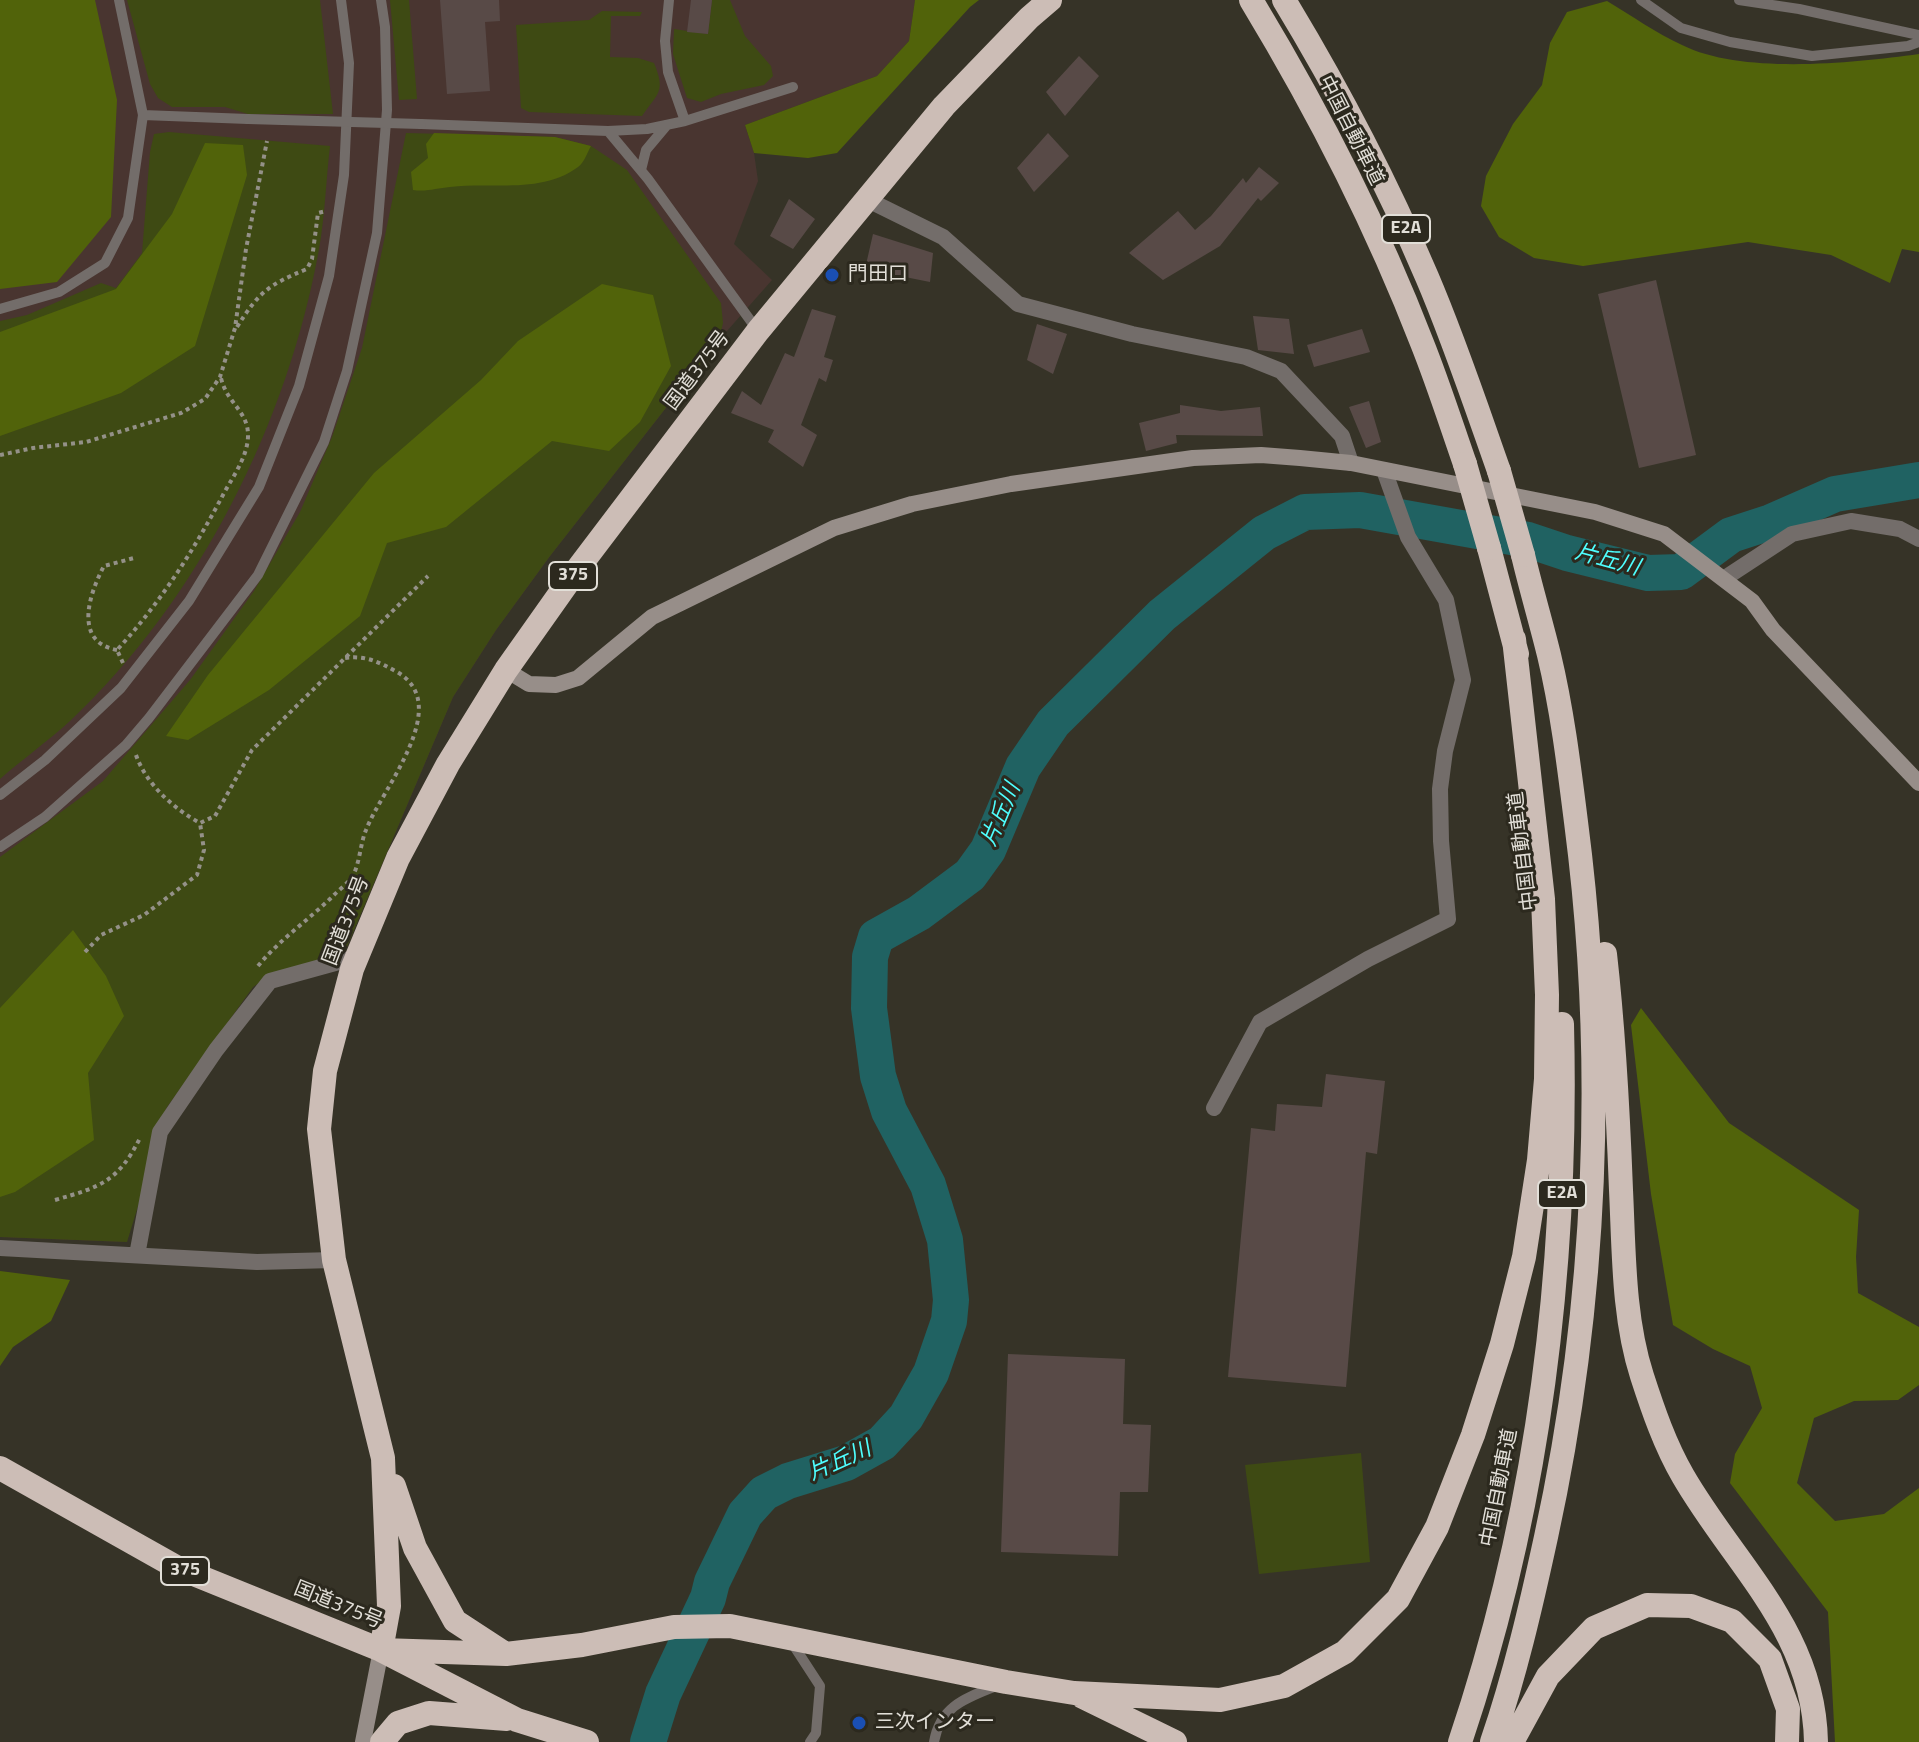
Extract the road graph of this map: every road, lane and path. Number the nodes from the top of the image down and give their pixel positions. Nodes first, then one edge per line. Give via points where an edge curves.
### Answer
1 (119, 0) edge
2 (341, 0) edge
3 (381, 0) edge
4 (669, 0) edge
5 (1050, 0) edge
6 (1251, 0) edge
7 (1284, 0) edge
8 (1641, 0) edge
9 (1739, 0) edge
10 (1919, 35) edge
11 (1919, 42) edge
12 (793, 87) dead end
13 (143, 115) junction
14 (685, 121) junction
15 (668, 125) junction
16 (608, 131) junction
17 (267, 141) dead end
18 (641, 170) junction
19 (868, 200) junction
20 (339, 207) junction
21 (0, 309) edge
22 (758, 331) junction
23 (234, 333) junction
24 (220, 375) junction
25 (0, 455) edge
26 (1351, 463) junction
27 (1384, 470) junction
28 (1919, 539) edge
29 (134, 558) dead end
30 (428, 576) dead end
31 (1725, 578) junction
32 (1514, 639) junction
33 (117, 650) junction
34 (1550, 657) junction
35 (345, 658) junction
36 (506, 670) junction
37 (129, 677) junction
38 (132, 737) junction
39 (1919, 783) edge
40 (0, 795) edge
41 (200, 823) junction
42 (0, 847) edge
43 (85, 952) dead end
44 (357, 957) junction
45 (257, 968) dead end
46 (1214, 1108) dead end
47 (145, 1128) dead end
48 (55, 1200) dead end
49 (0, 1248) edge
50 (137, 1255) junction
51 (334, 1260) junction
52 (383, 1458) junction
53 (0, 1468) edge
54 (789, 1637) junction
55 (381, 1650) junction
56 (506, 1654) junction
57 (1006, 1682) junction
58 (1074, 1693) junction
59 (517, 1720) junction
60 (578, 1739) edge
61 (363, 1742) edge
62 (382, 1742) edge
63 (810, 1742) edge
64 (934, 1742) edge
65 (1175, 1742) edge
66 (1460, 1742) edge
67 (1492, 1742) edge
68 (1512, 1742) edge
69 (1787, 1742) edge
70 (1816, 1742) edge

1 - 13 lane
2 - 20 lane via 349,63
3 - 38 lane via 387,110 377,233 347,371 324,442 258,575
4 - 14 lane via 668,72
5 - 19 highway, 国道375号 / 375 via 944,106
6 - 32 highway, 中国自動車道 / E2A, bridge via 1367,216 1422,343 1465,464
7 - 34 highway, 中国自動車道 / E2A, bridge via 1357,126 1452,340 1499,471
8 - 11 lane via 1681,28 1812,56
9 - 10 lane
12 - 14 lane
13 - 16 lane, bridge
13 - 21 lane via 128,218 105,263 59,292
14 - 15 lane
15 - 16 lane
15 - 18 lane via 646,150
16 - 18 lane
17 - 23 path
18 - 22 lane
19 - 22 highway, 国道375号 / 375
19 - 26 street via 943,237 1018,304 1246,357 1281,371 1342,436
20 - 23 path via 318,213 307,269 257,296
20 - 37 lane via 329,276 299,386 259,487 189,601
22 - 36 highway, 国道375号 / 375
23 - 24 path
24 - 25 path via 205,399 181,413 86,442
24 - 33 path via 224,392 245,416 248,438 243,459 191,555
26 - 27 street
26 - 36 street via 1261,455 1193,458 912,504 834,528 652,617 578,678 556,685 529,684
27 - 31 street via 1595,512 1664,534
27 - 46 street via 1408,537 1446,600 1463,680 1440,789 1448,919 1260,1022
28 - 31 street via 1900,529 1851,521 1792,534
29 - 33 path via 104,566 89,599 94,639
30 - 35 path
31 - 39 street
32 - 58 highway via 1543,899 1546,1037 1540,1147 1524,1257 1502,1344 1437,1527 1398,1599 1345,1652 1284,1686 1220,1700
32 - 66 highway, 中国自動車道 / E2A via 1554,894 1562,1017 1562,1189 1555,1291 1525,1491 1502,1598
33 - 37 path
34 - 67 highway, 中国自動車道 / E2A via 1584,882 1593,1029 1592,1198 1572,1399 1555,1498 1532,1606
34 - 70 highway via 1572,752 1608,983 1624,1255 1640,1371 1683,1475 1801,1659 1815,1710
35 - 41 path via 252,750 215,816
35 - 45 path via 378,662 407,678 420,718 366,830 352,877
36 - 44 highway, 国道375号 / 375 via 398,858
37 - 40 lane via 45,760
38 - 41 path via 137,760 150,780 178,812
38 - 42 lane via 45,817
41 - 43 path via 204,850 197,875 144,915 101,935
44 - 50 street via 270,981 216,1050 160,1132
44 - 51 highway, 国道375号 / 375 via 325,1071 319,1129
47 - 48 path via 129,1161 99,1187
49 - 50 street
50 - 51 street
51 - 52 highway, 国道375号 / 375
52 - 55 highway, 国道375号 / 375 via 389,1606
52 - 56 highway via 415,1548 455,1621
53 - 55 highway, 国道375号 / 375 via 176,1567
54 - 56 highway via 730,1626 674,1627
54 - 57 highway
54 - 63 lane via 820,1686 816,1733
55 - 56 highway
55 - 59 highway
55 - 61 street
57 - 58 highway
57 - 64 lane via 960,1701 937,1724
58 - 65 highway
59 - 60 highway
59 - 62 highway via 429,1713 398,1723
68 - 69 highway via 1548,1676 1594,1628 1647,1605 1691,1606 1732,1621 1770,1659 1788,1709

